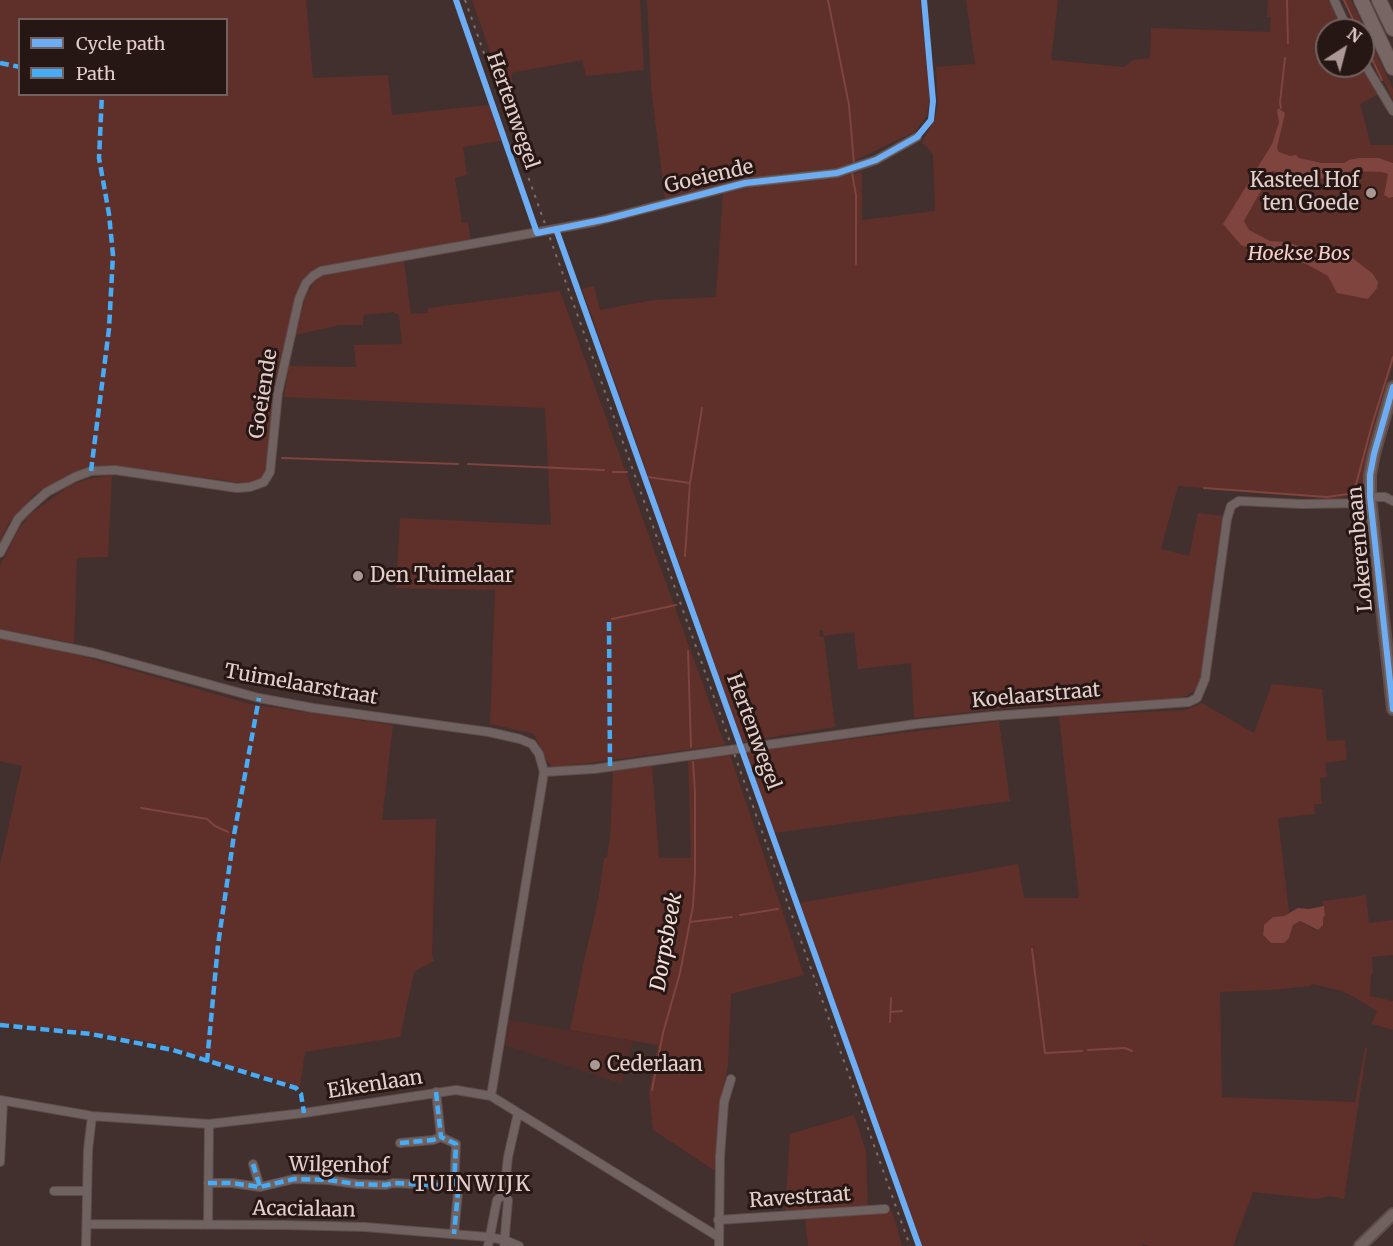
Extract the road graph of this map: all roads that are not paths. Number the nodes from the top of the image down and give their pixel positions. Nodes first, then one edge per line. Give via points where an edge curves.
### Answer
1 (1334, 0) edge
2 (1361, 0) edge
3 (1379, 0) edge
4 (1342, 18) edge
5 (1393, 29) edge
6 (1393, 68) edge
7 (1373, 78) edge
8 (1393, 111) edge
9 (917, 137) dead end
10 (1393, 387) edge
11 (1371, 500) junction
12 (1393, 501) edge
13 (0, 553) edge
14 (0, 633) edge
15 (1393, 709) edge
16 (544, 772) junction
17 (731, 1079) dead end
18 (436, 1092) junction
19 (491, 1096) junction
20 (2, 1101) edge
21 (518, 1113) junction
22 (92, 1116) junction
23 (209, 1124) junction
24 (441, 1137) junction
25 (400, 1143) dead end
26 (0, 1162) edge
27 (253, 1164) dead end
28 (208, 1183) junction
29 (454, 1186) junction
30 (260, 1187) junction
31 (54, 1191) dead end
32 (87, 1191) junction
33 (504, 1194) junction
34 (885, 1209) dead end
35 (1393, 1214) edge
36 (718, 1220) junction
37 (87, 1224) junction
38 (208, 1225) junction
39 (454, 1234) junction
40 (717, 1236) junction
41 (488, 1242) edge
42 (505, 1243) edge
43 (86, 1246) edge
44 (519, 1246) edge
45 (719, 1246) edge
46 (1360, 1246) edge

1 - 4 street
2 - 6 highway
3 - 5 highway
7 - 8 street
9 - 13 street, Goeiende via 876,160 837,173 745,183 594,222 321,272 306,283 299,299 278,393 270,472 264,483 237,488 115,470 91,471 47,492 30,507 18,519
10 - 11 street, Lokerenbaan via 1374,454
11 - 12 street, Koelaarstraat via 1385,497
11 - 15 street, Lokerenbaan
11 - 16 street, Koelaarstraat via 1302,504 1239,501 1232,506 1204,679 1197,698 1189,702 916,724 594,769
14 - 16 street, Tuimelaarstraat via 94,652 259,698 520,739 532,744
16 - 19 street
17 - 36 street via 724,1102
18 - 19 street, Eikenlaan via 456,1090
18 - 23 street, Eikenlaan
18 - 24 street
19 - 21 street, Eikenlaan
20 - 22 street, Eikenlaan
20 - 26 street
21 - 33 street
21 - 40 street, Eikenlaan
22 - 23 street, Eikenlaan
22 - 32 street
23 - 28 street
24 - 25 street, Wilgenhof
24 - 29 street via 456,1144
27 - 30 street
28 - 30 street, Wilgenhof
28 - 38 street
29 - 30 street, Wilgenhof via 294,1179
29 - 39 street via 458,1192
31 - 32 street
32 - 37 street
33 - 41 street via 497,1200
33 - 42 street via 508,1200
34 - 36 street, Ravestraat
35 - 46 street
36 - 40 street
37 - 38 street, Acacialaan
37 - 43 street
38 - 39 street, Acacialaan via 365,1227
39 - 41 street, Acacialaan
40 - 45 street
41 - 42 street, Acacialaan
42 - 44 street, Acacialaan

